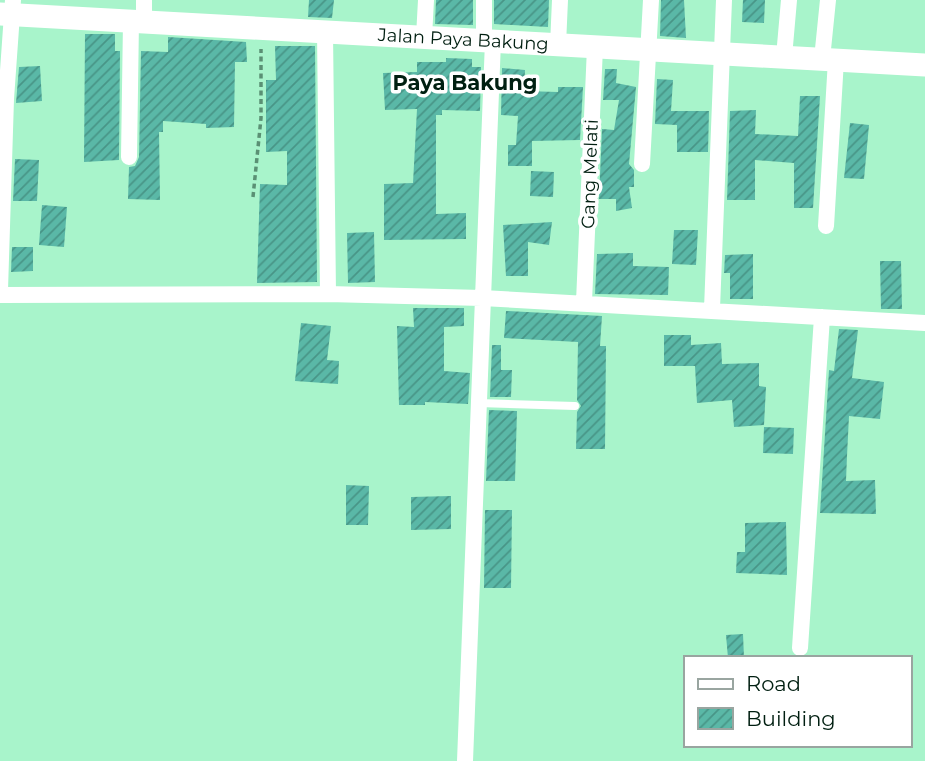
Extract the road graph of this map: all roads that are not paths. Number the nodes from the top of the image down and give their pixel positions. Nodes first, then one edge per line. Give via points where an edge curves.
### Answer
1 (426, 0) edge
2 (484, 0) edge
3 (560, 0) edge
4 (651, 0) edge
5 (724, 0) edge
6 (789, 0) edge
7 (828, 0) edge
8 (8, 9) edge
9 (140, 14) edge
10 (324, 32) junction
11 (424, 37) junction
12 (488, 41) junction
13 (558, 45) junction
14 (595, 47) junction
15 (647, 50) junction
16 (720, 54) junction
17 (784, 57) junction
18 (829, 60) junction
19 (925, 65) edge
20 (129, 157) dead end
21 (642, 164) dead end
22 (826, 226) dead end
23 (0, 293) edge
24 (328, 294) junction
25 (482, 298) junction
26 (584, 302) junction
27 (712, 309) junction
28 (822, 317) junction
29 (925, 323) edge
30 (478, 402) junction
31 (575, 407) dead end
32 (800, 648) dead end
33 (465, 761) edge

1 - 11 street
2 - 12 street
3 - 13 street
4 - 15 street
5 - 16 street
6 - 17 street
7 - 18 street
8 - 9 main road, Jalan Paya Bakung
8 - 23 street
9 - 10 main road, Jalan Paya Bakung
9 - 20 street
10 - 11 main road, Jalan Paya Bakung
10 - 24 street
11 - 12 main road, Jalan Paya Bakung
12 - 13 main road, Jalan Paya Bakung
12 - 25 street
13 - 14 main road, Jalan Paya Bakung
14 - 15 main road, Jalan Paya Bakung
14 - 26 street, Gang Melati
15 - 16 main road, Jalan Paya Bakung
15 - 21 street
16 - 17 main road, Jalan Paya Bakung
16 - 27 street
17 - 18 main road, Jalan Paya Bakung
18 - 19 main road, Jalan Paya Bakung
18 - 22 street
23 - 24 street
24 - 25 street
25 - 26 street
25 - 30 street
26 - 27 street
27 - 28 street
28 - 29 street
28 - 32 street
30 - 31 lane
30 - 33 street

